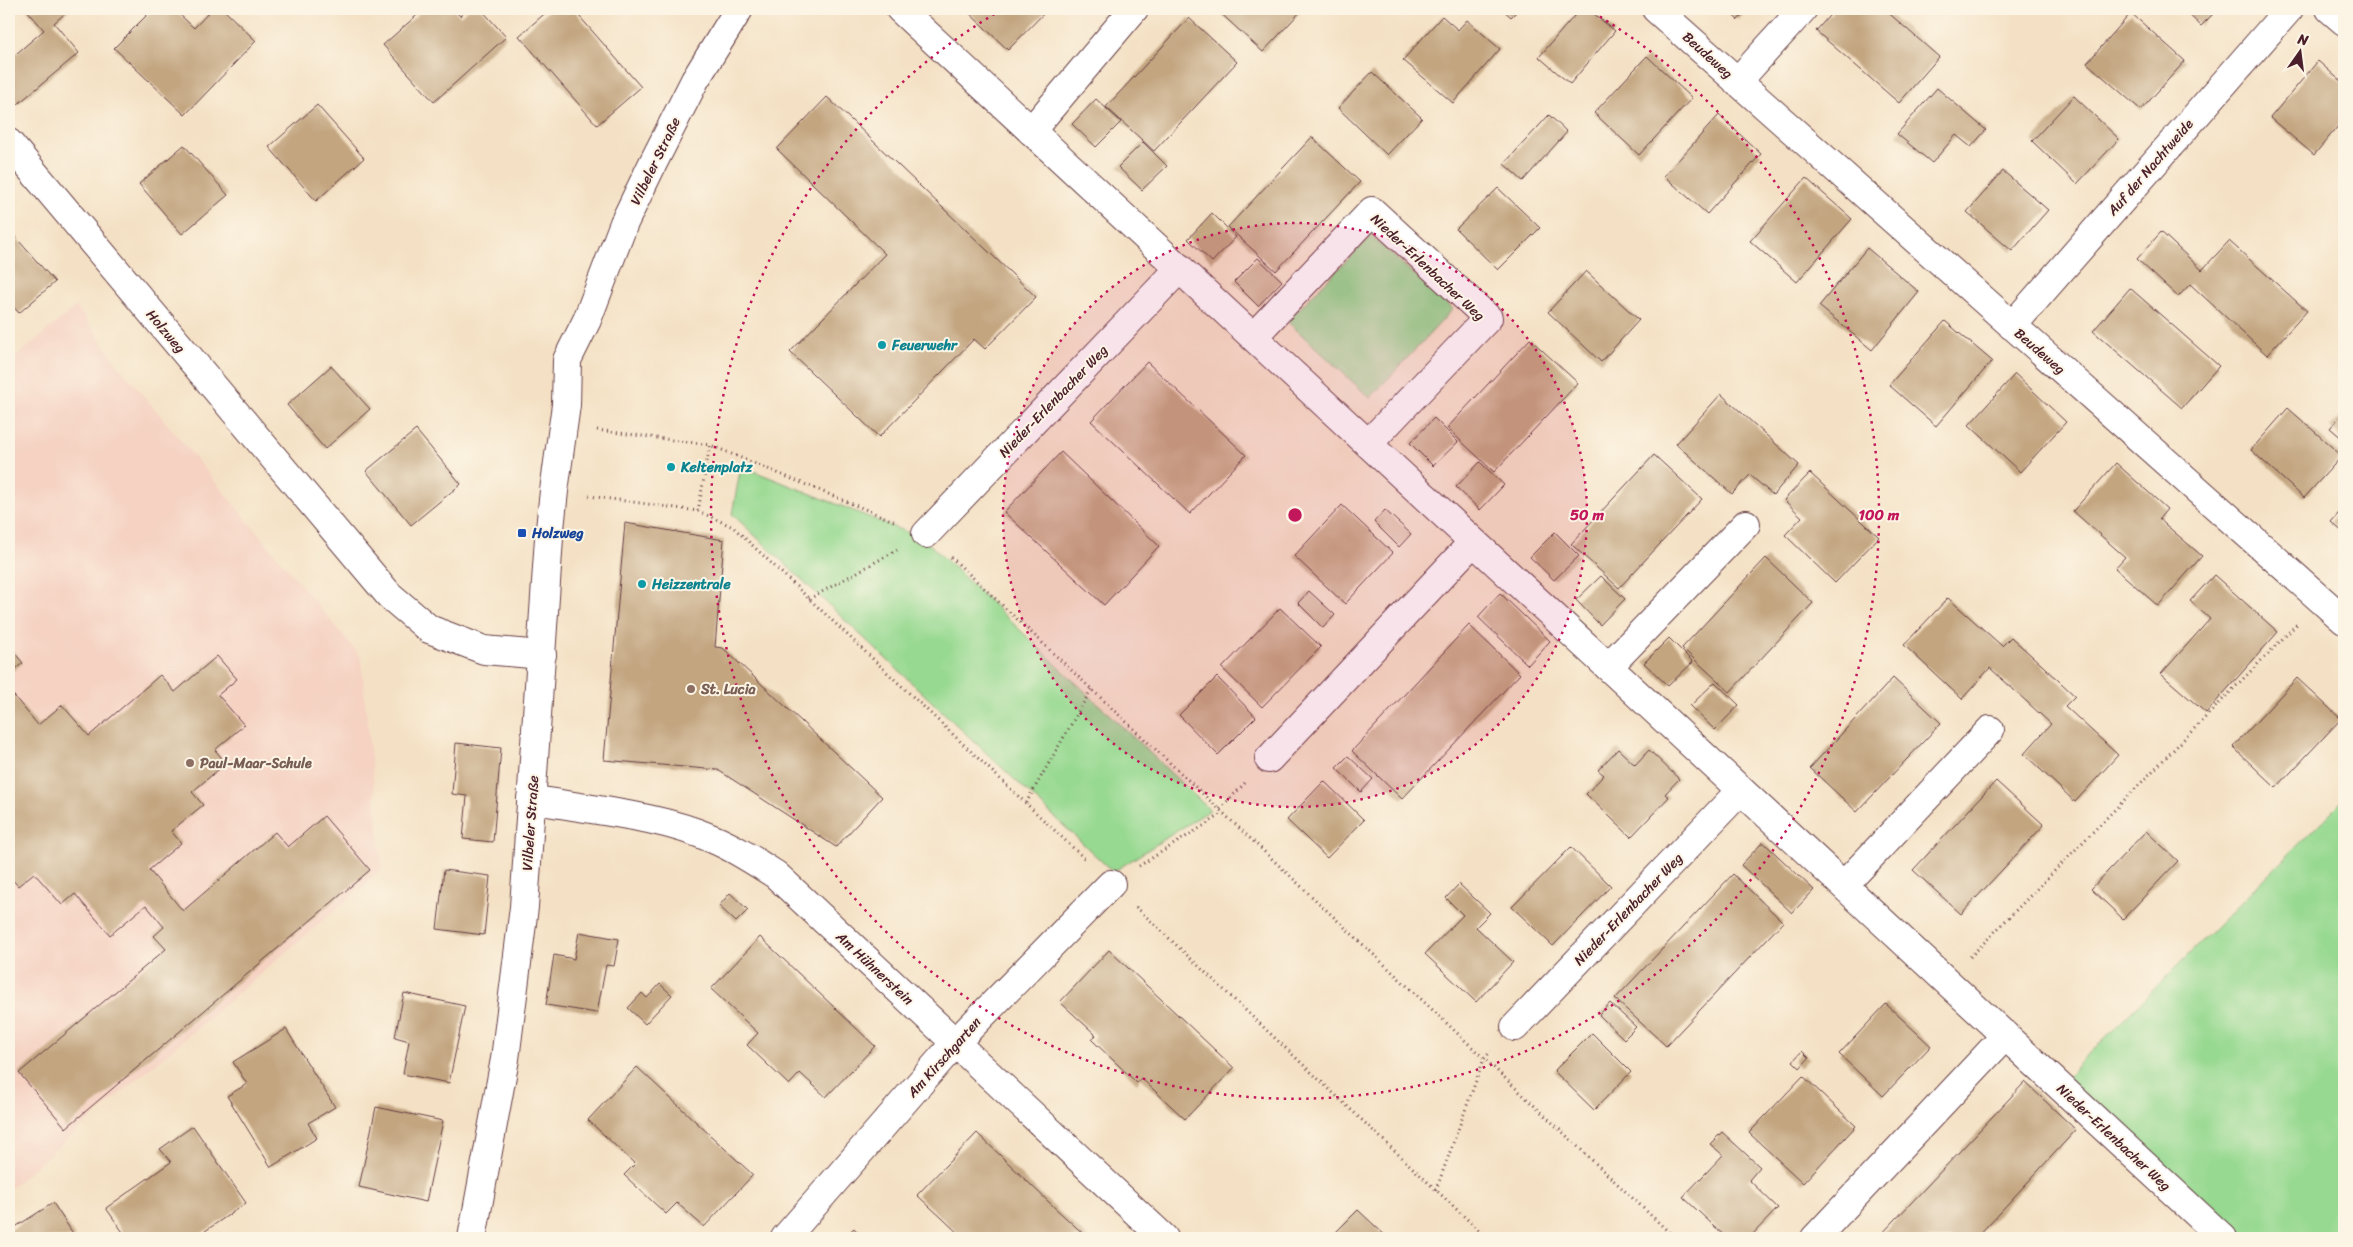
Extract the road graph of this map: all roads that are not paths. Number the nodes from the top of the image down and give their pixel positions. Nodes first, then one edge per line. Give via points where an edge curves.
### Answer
1 (738, 9) edge
2 (900, 9) edge
3 (1134, 9) edge
4 (1656, 9) edge
5 (1803, 9) edge
6 (2289, 9) edge
7 (2330, 9) edge
8 (2344, 21) edge
9 (1737, 82) junction
10 (1031, 131) junction
11 (9, 143) edge
12 (1180, 268) junction
13 (2012, 326) junction
14 (1253, 336) junction
15 (1368, 444) junction
16 (1746, 524) dead end
17 (926, 534) road end
18 (1473, 542) junction
19 (2344, 620) edge
20 (542, 655) junction
21 (1608, 667) junction
22 (1990, 730) dead end
23 (1269, 759) dead end
24 (1740, 791) junction
25 (531, 799) junction
26 (1111, 884) road end
27 (1844, 885) junction
28 (1515, 1027) road end
29 (2006, 1035) junction
30 (955, 1043) junction
31 (472, 1238) edge
32 (785, 1238) edge
33 (1164, 1238) edge
34 (1815, 1238) edge
35 (2223, 1238) edge

1 - 20 street, Vilbeler Straße via 695,80 652,165 567,360 566,405 554,491
2 - 10 street, Nieder-Erlenbacher Weg
3 - 10 street
4 - 9 street, Beudeweg
5 - 9 street, Beudeweg
6 - 13 street, Auf der Nachtweide
7 - 8 street
9 - 13 street, Beudeweg
10 - 12 street, Nieder-Erlenbacher Weg
11 - 20 street, Holzweg via 389,595 429,629 484,650
12 - 14 street, Nieder-Erlenbacher Weg
12 - 17 street, Nieder-Erlenbacher Weg
13 - 19 street, Beudeweg
14 - 15 street, Nieder-Erlenbacher Weg
14 - 15 street, Nieder-Erlenbacher Weg via 1372,211 1488,318
15 - 18 street, Nieder-Erlenbacher Weg
16 - 21 street
18 - 21 street, Nieder-Erlenbacher Weg
18 - 23 street
20 - 25 street, Vilbeler Straße
21 - 24 street, Nieder-Erlenbacher Weg
22 - 27 street
24 - 27 street, Nieder-Erlenbacher Weg
24 - 28 street, Nieder-Erlenbacher Weg
25 - 30 street, Am Hühnerstein via 673,825 713,839 747,856 776,875
25 - 31 street, Vilbeler Straße via 524,907 506,1050
26 - 30 street, Am Kirschgarten
27 - 29 street, Nieder-Erlenbacher Weg
29 - 34 street
29 - 35 street, Nieder-Erlenbacher Weg
30 - 32 street, Am Kirschgarten
30 - 33 street, Am Hühnerstein

